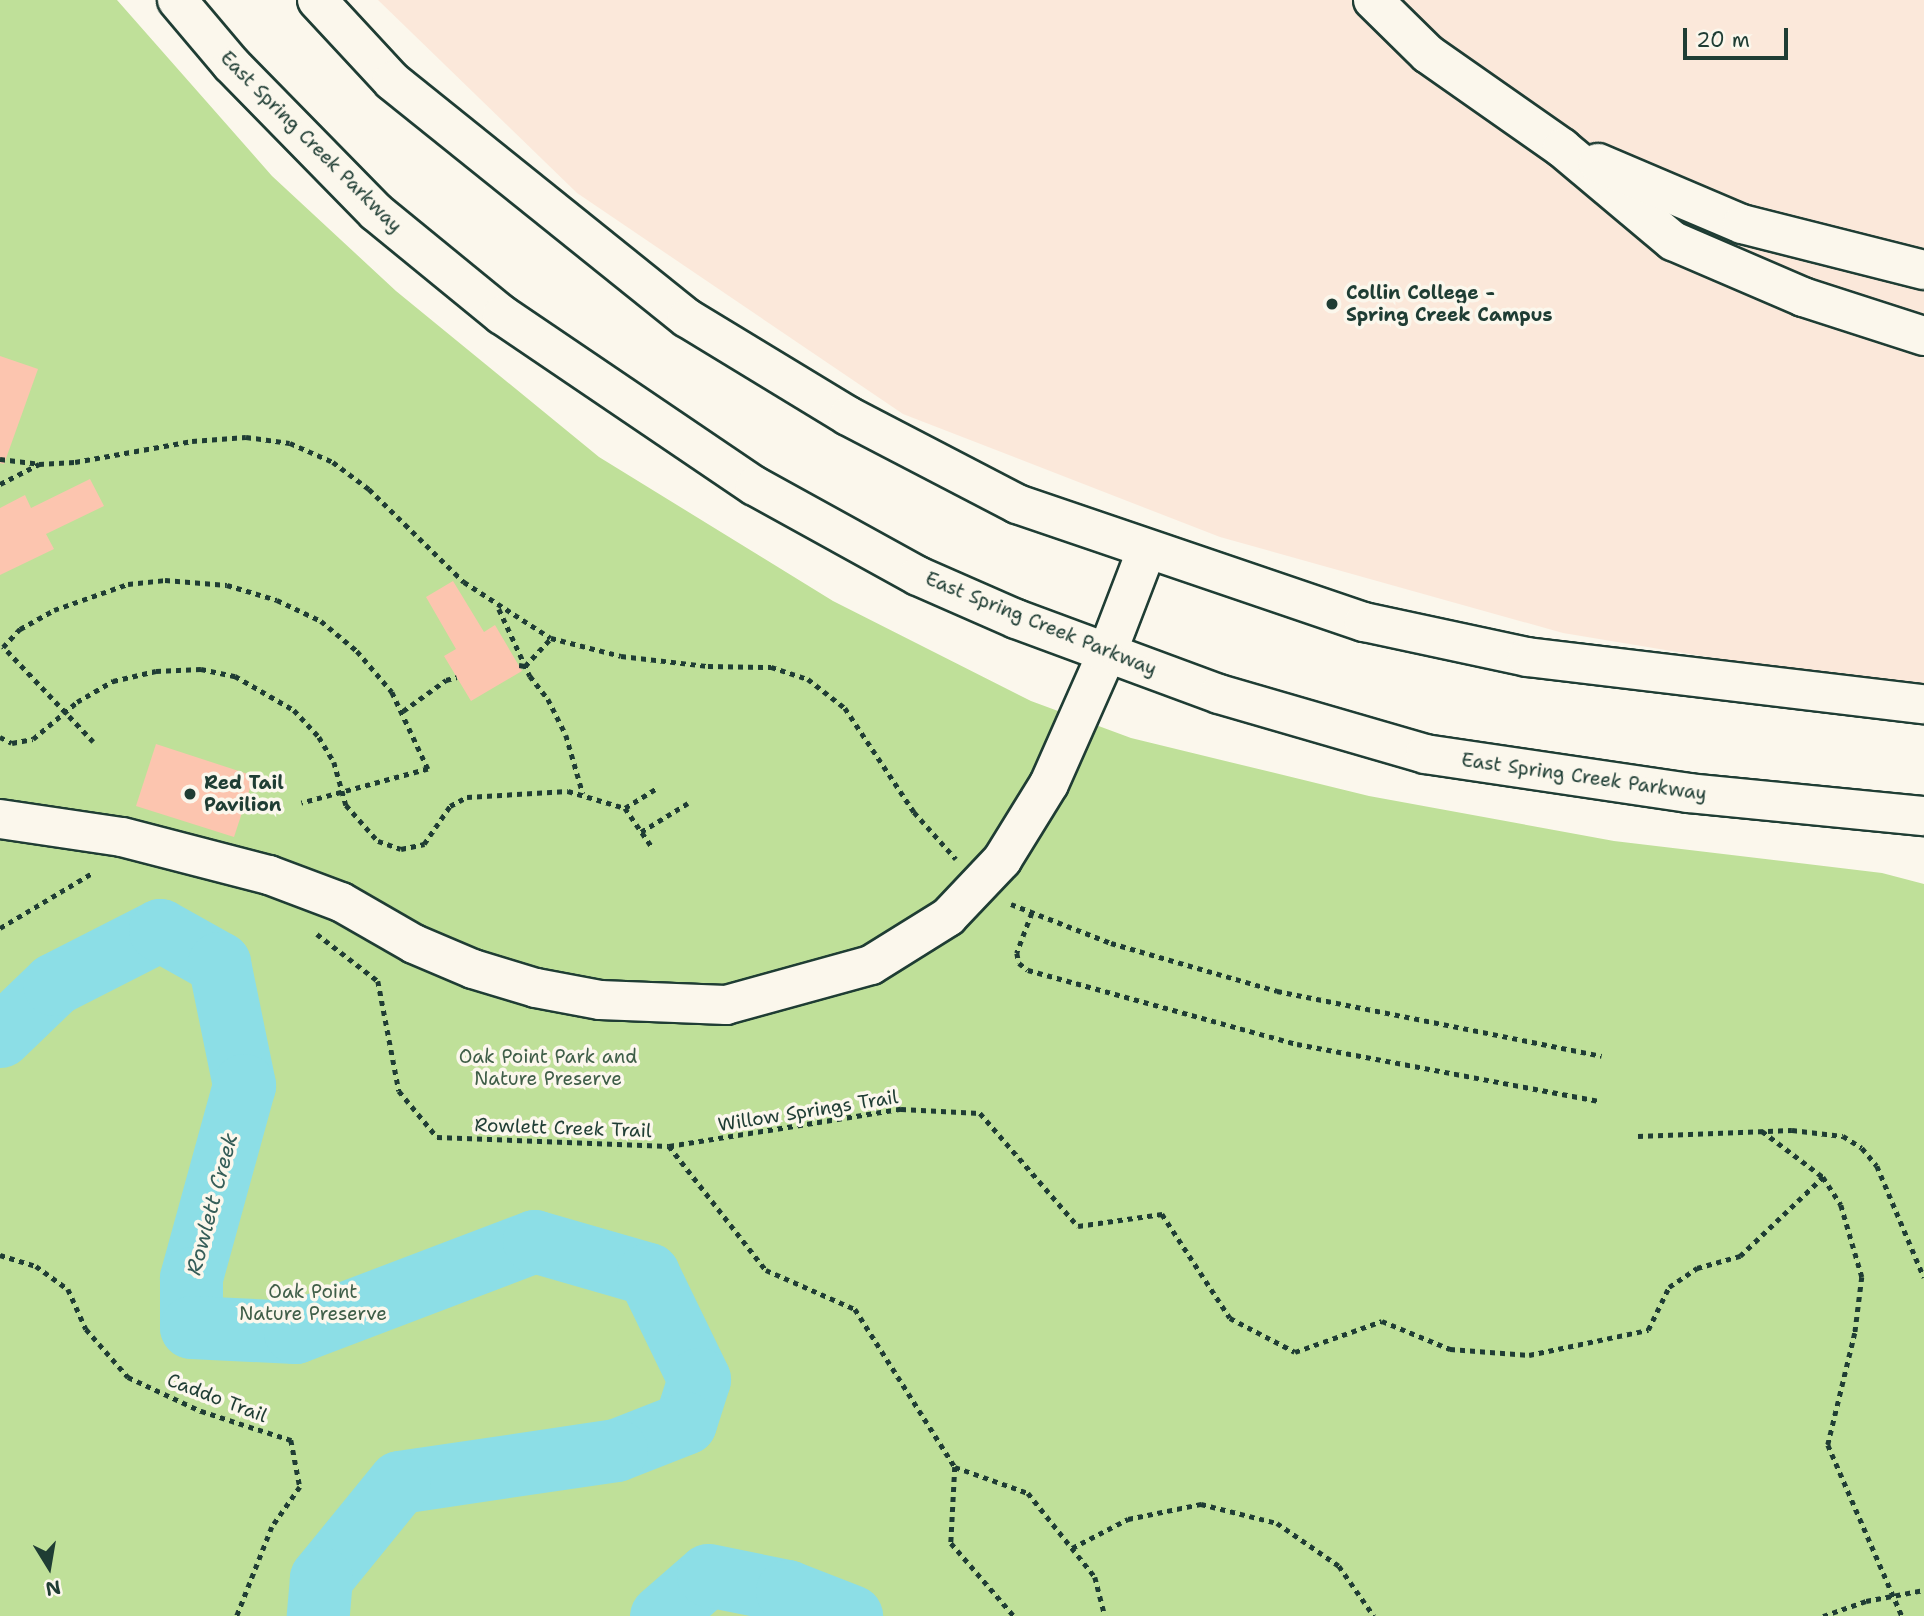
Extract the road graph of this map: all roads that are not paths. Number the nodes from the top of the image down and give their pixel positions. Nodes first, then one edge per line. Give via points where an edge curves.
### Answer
1 (177, 0) edge
2 (317, 0) edge
3 (1373, 0) edge
4 (1562, 148) junction
5 (1924, 270) edge
6 (1924, 336) edge
7 (1147, 549) junction
8 (1107, 653) junction
9 (1924, 704) edge
10 (1924, 816) edge
11 (0, 819) edge

1 - 8 main road, East Spring Creek Parkway via 231,64 376,212 502,316 754,486 918,576
2 - 7 main road via 392,81 687,318 848,416 1005,498
3 - 4 main road via 1428,54
4 - 5 main road via 1742,224
4 - 6 main road via 1673,241 1803,297
7 - 8 main road
7 - 9 main road via 1336,616 1527,657
8 - 10 main road, East Spring Creek Parkway via 1219,694 1425,754 1688,793
8 - 11 main road via 1043,794 1002,860 948,917 871,965 726,1005 600,1000 536,988 461,964 414,944 341,902 269,875 134,839

